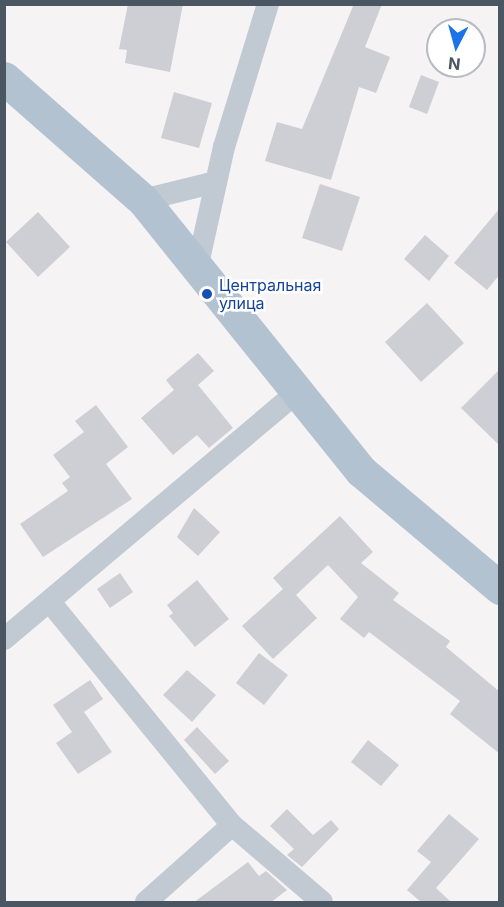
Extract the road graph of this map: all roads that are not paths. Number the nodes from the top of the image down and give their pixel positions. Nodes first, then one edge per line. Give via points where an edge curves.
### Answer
1 (268, 4) edge
2 (4, 78) edge
3 (216, 182) junction
4 (142, 200) junction
5 (198, 264) junction
6 (295, 394) junction
7 (496, 578) edge
8 (50, 602) junction
9 (4, 639) edge
10 (231, 825) junction
11 (146, 903) edge
12 (322, 903) edge

1 - 3 street
2 - 4 main road
3 - 4 street
3 - 5 street
4 - 5 main road
5 - 6 main road
6 - 7 main road via 362,471
6 - 8 street
8 - 9 street
8 - 10 street
10 - 11 street
10 - 12 street

